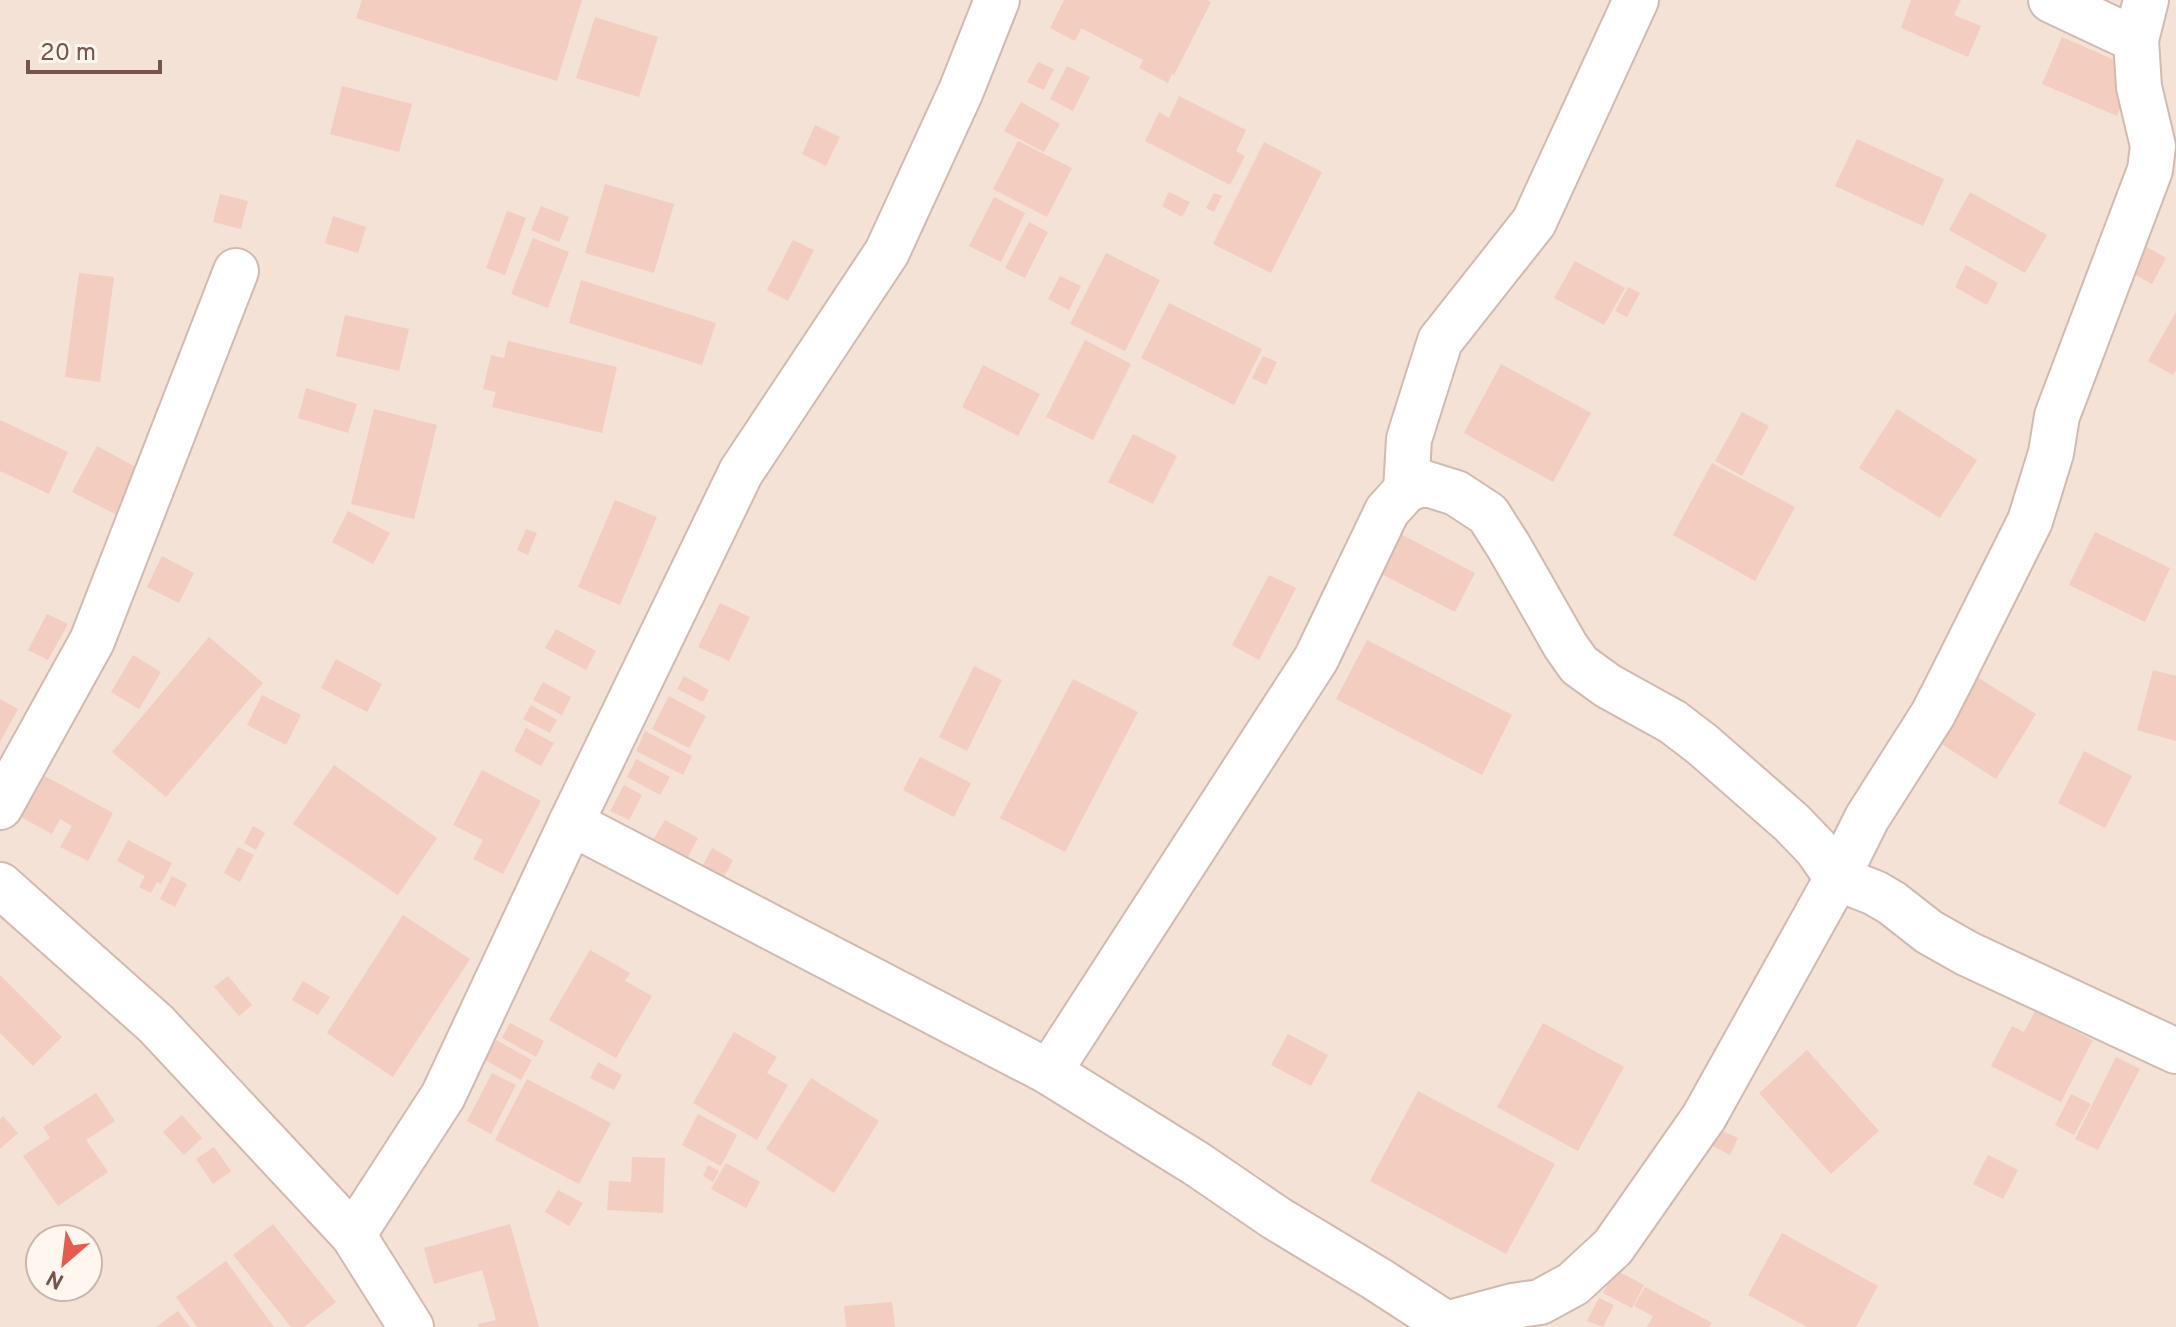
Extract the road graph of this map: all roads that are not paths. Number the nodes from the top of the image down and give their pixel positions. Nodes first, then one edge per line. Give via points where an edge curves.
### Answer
1 (997, 0) edge
2 (1636, 0) edge
3 (2051, 0) edge
4 (2141, 20) edge
5 (2157, 96) edge
6 (236, 271) dead end
7 (1406, 490) junction
8 (0, 807) edge
9 (571, 823) junction
10 (1837, 878) junction
11 (0, 885) edge
12 (2176, 1051) edge
13 (1049, 1072) junction
14 (353, 1235) junction
15 (1448, 1325) edge
16 (411, 1327) edge

1 - 9 street via 887,252 741,472
2 - 7 street via 1534,222 1440,341 1409,439
3 - 4 street
4 - 5 street
5 - 10 street via 2150,170 2057,416 2030,521 1933,714 1867,818
6 - 8 street via 92,641
7 - 10 street via 1424,483 1446,489 1488,514 1579,665 1703,745 1792,823
7 - 13 street via 1387,511 1316,659
9 - 13 street
9 - 14 street via 443,1096
10 - 12 street via 1875,893 1968,954
10 - 15 street via 1704,1117 1613,1247 1573,1284 1540,1302
11 - 14 street via 156,1024
13 - 15 street
14 - 16 street

